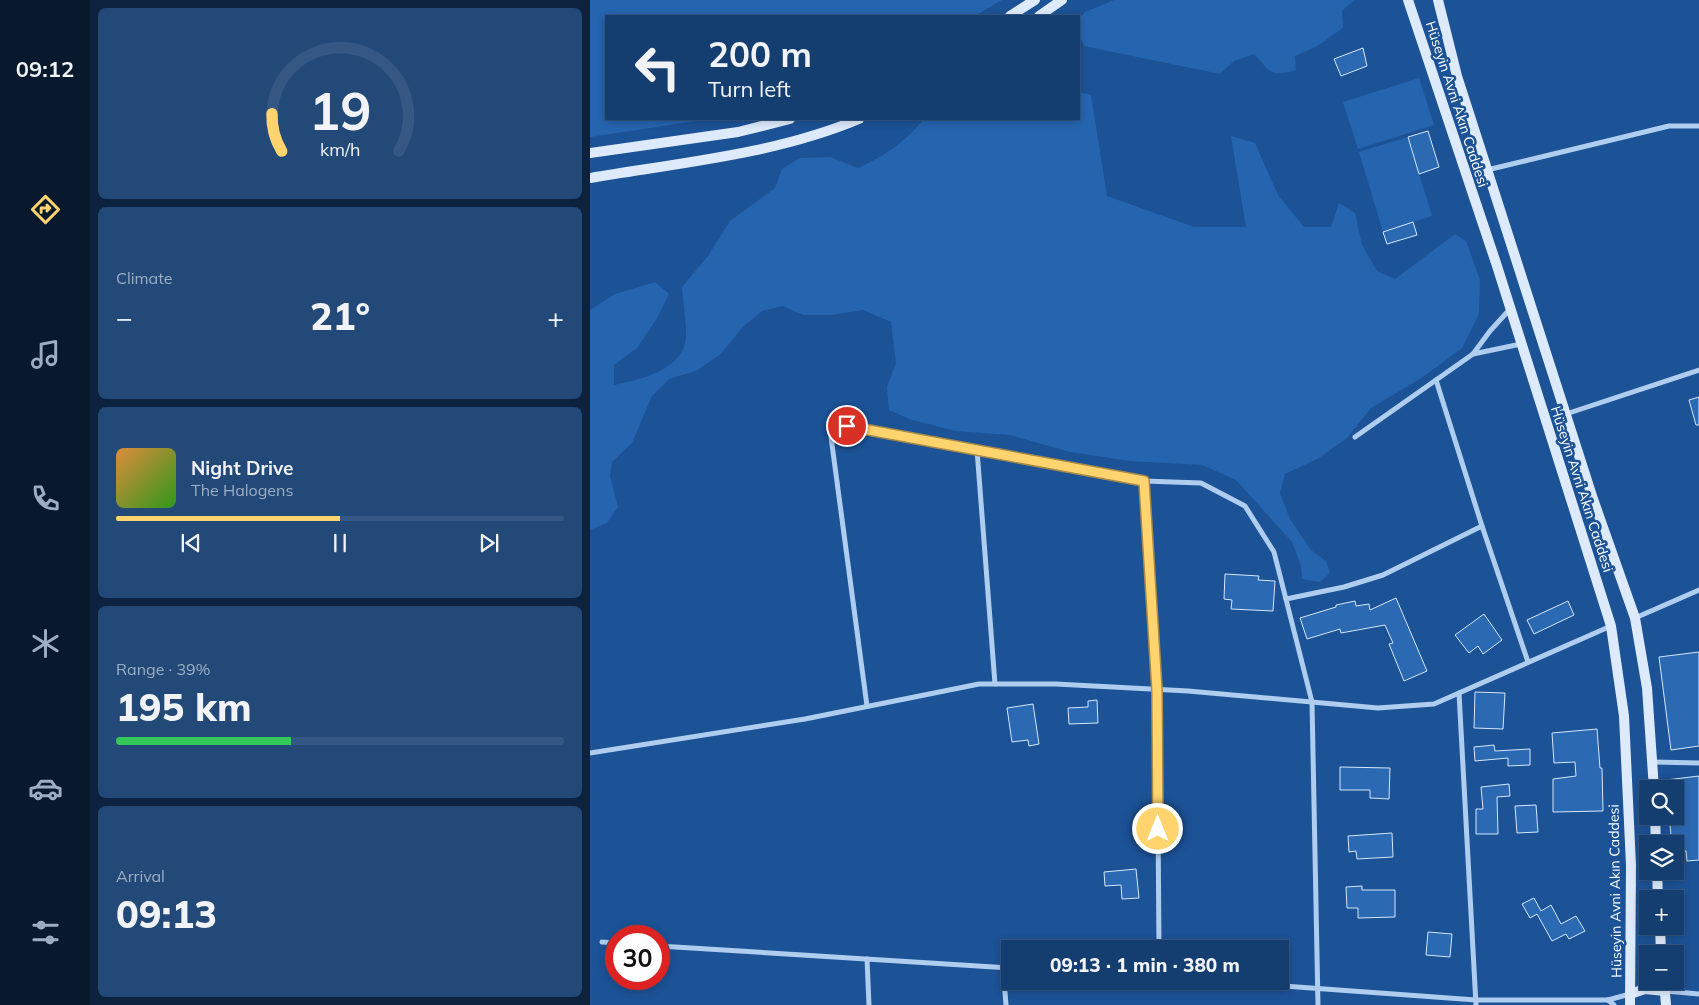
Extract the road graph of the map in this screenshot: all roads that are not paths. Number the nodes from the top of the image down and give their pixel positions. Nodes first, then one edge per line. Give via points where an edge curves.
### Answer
1 (1035, 0) edge
2 (1062, 0) edge
3 (1408, 0) edge
4 (1438, 0) edge
5 (1012, 15) edge
6 (1040, 15) edge
7 (786, 120) edge
8 (856, 120) edge
9 (1699, 126) edge
10 (590, 152) edge
11 (1487, 170) junction
12 (590, 178) edge
13 (1510, 309) junction
14 (1521, 344) junction
15 (1473, 354) junction
16 (1699, 370) edge
17 (1436, 380) junction
18 (1566, 414) junction
19 (1355, 436) dead end
20 (977, 450) junction
21 (1144, 481) junction
22 (1482, 526) junction
23 (1699, 590) edge
24 (1286, 599) junction
25 (1635, 618) junction
26 (1611, 626) junction
27 (1528, 662) junction
28 (995, 684) junction
29 (1157, 690) junction
30 (1459, 693) junction
31 (1312, 702) junction
32 (867, 706) junction
33 (590, 753) edge
34 (1652, 762) junction
35 (1699, 762) edge
36 (1653, 780) edge
37 (1159, 940) edge
38 (602, 942) dead end
39 (605, 942) edge
40 (670, 947) edge
41 (867, 959) junction
42 (1001, 967) edge
43 (1289, 986) edge
44 (1317, 988) junction
45 (1005, 990) edge
46 (1642, 990) edge
47 (1664, 990) edge
48 (1682, 990) edge
49 (1630, 994) junction
50 (1699, 994) edge
51 (1608, 1000) junction
52 (1476, 1002) edge
53 (869, 1005) edge
54 (1006, 1005) edge
55 (1318, 1005) edge
56 (1614, 1005) edge
57 (1630, 1005) edge
58 (1666, 1005) edge

1 - 5 main road
2 - 6 main road
3 - 13 main road, Hüseyin Avni Akın Caddesi
4 - 11 main road, Hüseyin Avni Akın Caddesi via 1457,76
7 - 10 main road via 729,133
8 - 12 main road via 782,144
9 - 11 street via 1669,126
11 - 18 main road, Hüseyin Avni Akın Caddesi
13 - 14 main road, Hüseyin Avni Akın Caddesi
13 - 15 street
14 - 15 street
14 - 26 main road, Hüseyin Avni Akın Caddesi
15 - 17 street
16 - 18 street
17 - 19 street
17 - 22 street
18 - 25 main road, Hüseyin Avni Akın Caddesi
20 - 21 street
20 - 28 street
20 - 32 street via 829,422
21 - 24 street via 1201,483 1245,506 1274,552
21 - 29 street
22 - 24 street via 1383,575 1344,588
22 - 27 street
23 - 25 street
24 - 31 street
25 - 34 main road, Hüseyin Avni Akın Caddesi via 1648,688
26 - 27 street
26 - 49 main road, Hüseyin Avni Akın Caddesi via 1624,716 1631,865
27 - 30 street
28 - 29 street
28 - 32 street via 980,684
29 - 31 street
29 - 37 street
30 - 31 street via 1434,704 1378,708
30 - 52 street
31 - 44 street
32 - 33 street
34 - 35 street
34 - 36 main road, Hüseyin Avni Akın Caddesi
38 - 39 street
40 - 41 street
41 - 42 street
41 - 53 street
43 - 44 street
44 - 52 street
44 - 55 street
45 - 54 street
46 - 49 main road
47 - 58 main road
48 - 50 street
49 - 51 street
49 - 57 main road, Hüseyin Avni Akın Caddesi
51 - 52 street
51 - 56 street

